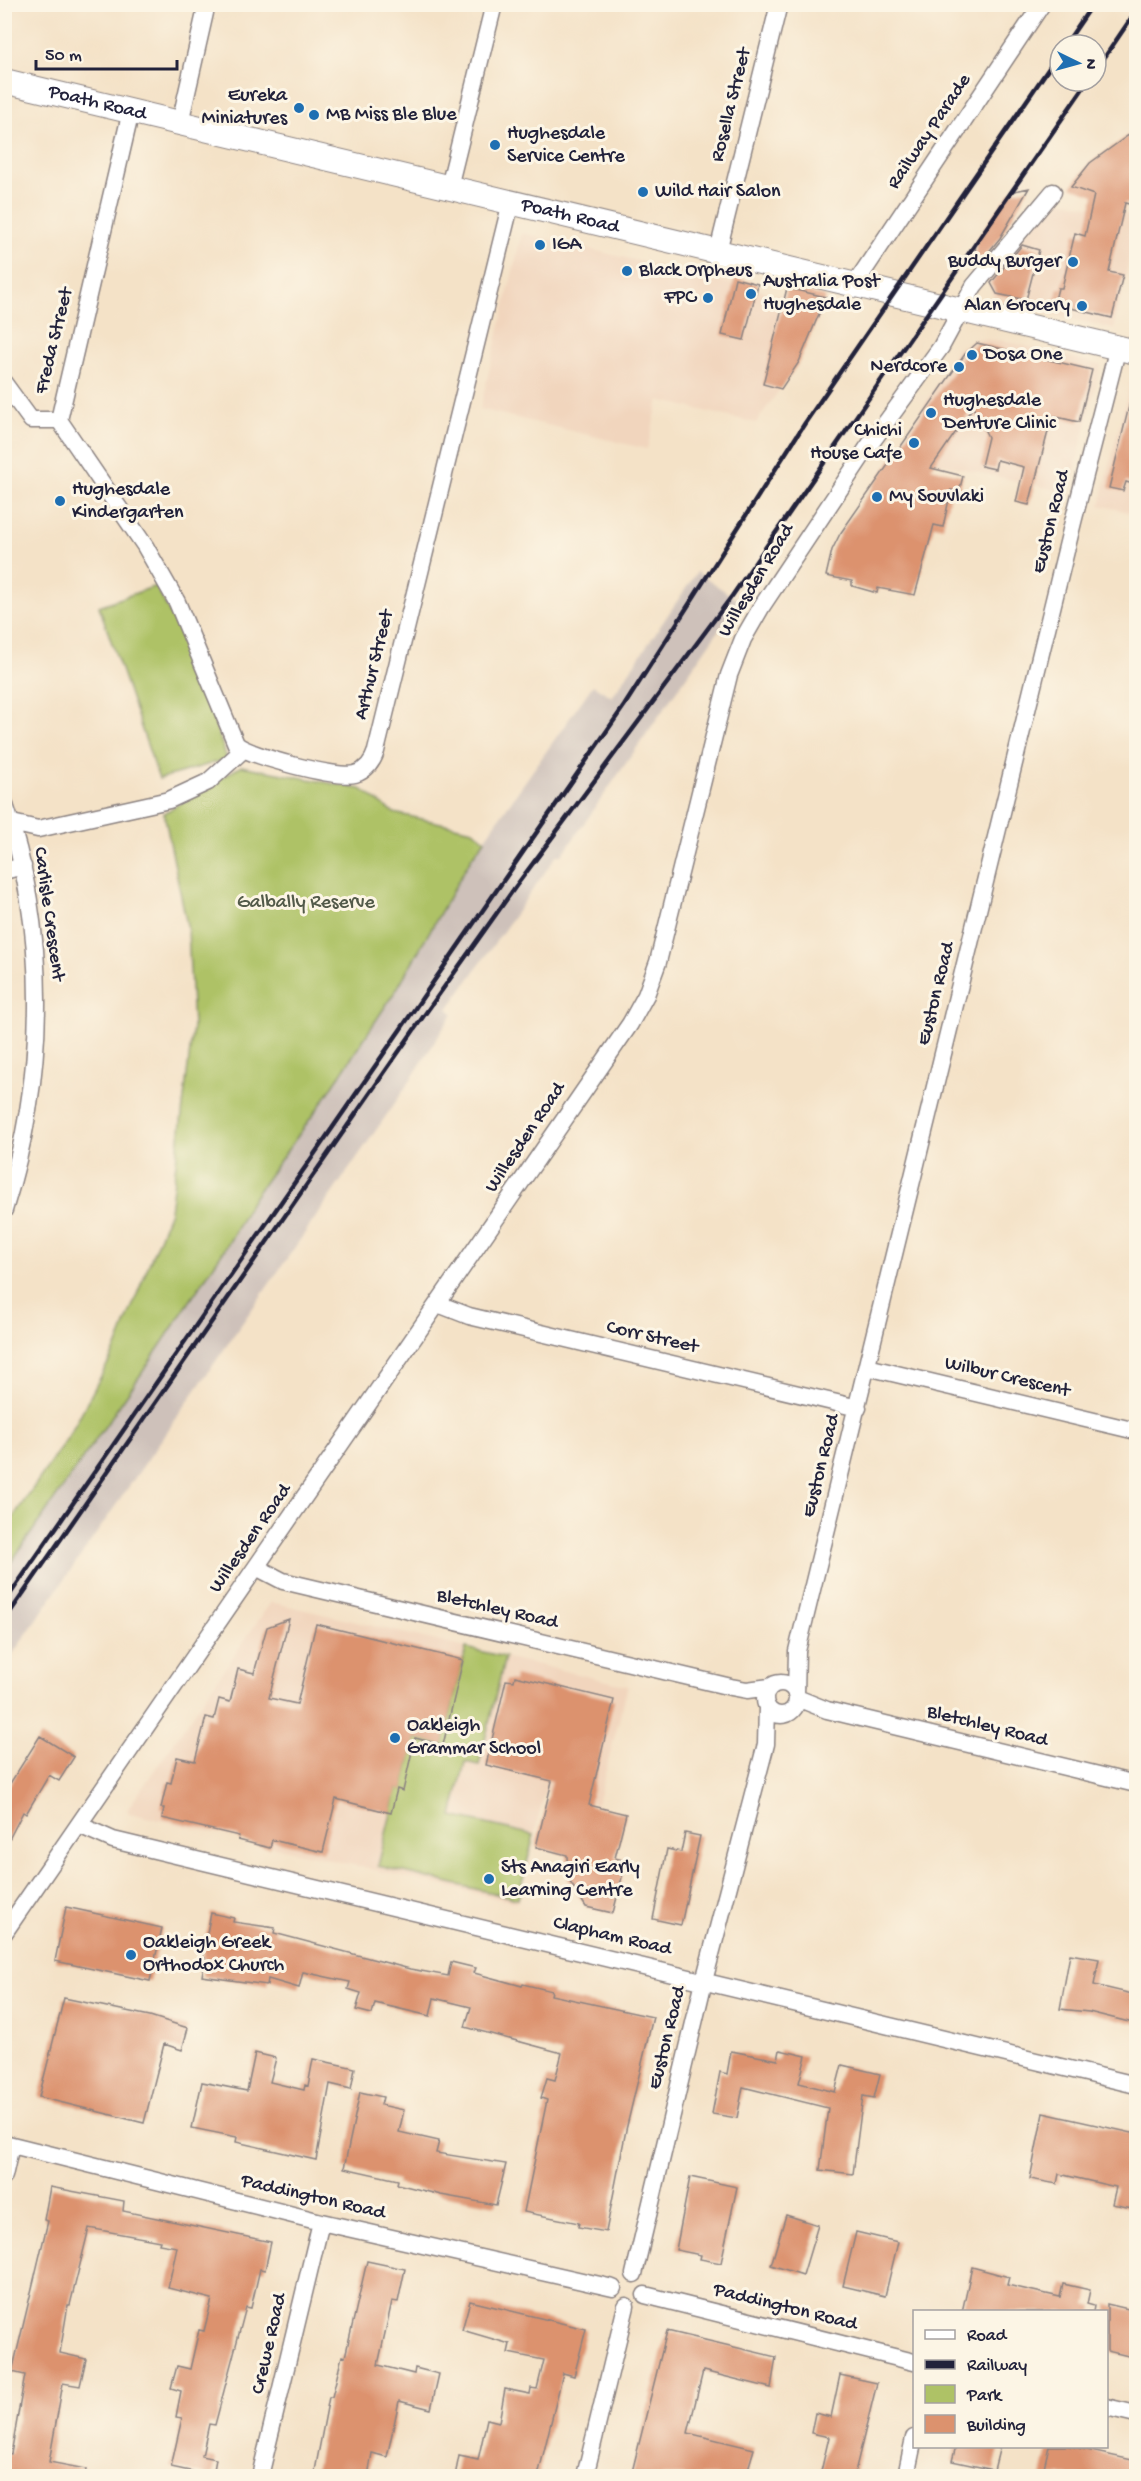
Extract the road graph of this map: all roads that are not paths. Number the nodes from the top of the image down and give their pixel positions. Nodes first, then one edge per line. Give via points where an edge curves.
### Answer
1 (207, 4) edge
2 (494, 4) edge
3 (779, 4) edge
4 (1042, 4) edge
5 (4, 81) edge
6 (131, 111) junction
7 (180, 123) junction
8 (449, 187) junction
9 (1053, 192) dead end
10 (510, 202) junction
11 (718, 251) junction
12 (855, 284) junction
13 (960, 310) junction
14 (1127, 350) edge
15 (4, 383) edge
16 (59, 420) junction
17 (243, 750) junction
18 (4, 802) edge
19 (12, 823) junction
20 (23, 866) junction
21 (4, 871) edge
22 (11, 1164) edge
23 (4, 1210) edge
24 (438, 1304) junction
25 (867, 1367) junction
26 (858, 1408) junction
27 (1137, 1431) edge
28 (256, 1567) junction
29 (797, 1651) junction
30 (769, 1696) junction
31 (793, 1704) junction
32 (766, 1744) junction
33 (1137, 1784) edge
34 (79, 1825) junction
35 (4, 1933) edge
36 (704, 1981) junction
37 (1137, 2085) edge
38 (8, 2144) edge
39 (4, 2176) edge
40 (321, 2222) junction
41 (633, 2274) junction
42 (612, 2288) junction
43 (645, 2295) junction
44 (626, 2306) junction
45 (913, 2362) edge
46 (1108, 2407) edge
47 (1137, 2414) edge
48 (913, 2446) edge
49 (260, 2476) edge
50 (585, 2476) edge
51 (906, 2476) edge

1 - 7 street
2 - 8 street
3 - 11 street, Rosella Street
4 - 12 street, Railway Parade
5 - 6 street, Poath Road
6 - 7 street, Poath Road
6 - 16 street, Freda Street
7 - 8 street, Poath Road
8 - 10 street, Poath Road
9 - 13 street, Willesden Road via 974,286
10 - 11 street, Poath Road
10 - 17 street, Arthur Street via 373,759 359,772 341,775
11 - 12 street, Poath Road
12 - 13 street, Poath Road
13 - 14 street, Poath Road
13 - 24 street, Willesden Road via 941,347 868,447 743,639 729,675 658,962 646,995
14 - 25 street, Euston Road via 1073,522
15 - 16 street via 31,420
16 - 17 street, Freda Street via 145,546 177,602 232,736
17 - 19 street via 208,782 169,800 38,829
18 - 19 street, Carlisle Crescent
19 - 20 street, Carlisle Crescent
20 - 21 street
20 - 22 street, Carlisle Crescent via 33,931 38,1029 30,1107
22 - 23 street, Carlisle Crescent
24 - 26 street, Corr Street via 469,1316
24 - 28 street, Willesden Road
25 - 26 street, Euston Road
25 - 27 street, Wilbur Crescent
26 - 29 street, Euston Road
28 - 30 street, Bletchley Road via 283,1581
28 - 34 street, Willesden Road
29 - 30 street, Euston Road
29 - 31 street, Euston Road
30 - 31 street via 778,1715
30 - 31 street via 786,1684
30 - 32 street, Euston Road
31 - 32 street, Euston Road
31 - 33 street, Bletchley Road
32 - 36 street, Euston Road
34 - 35 street, Willesden Road
34 - 36 street, Clapham Road via 113,1840
36 - 37 street, Clapham Road
36 - 41 street, Euston Road
38 - 39 street
38 - 40 street, Paddington Road
40 - 42 street, Paddington Road
40 - 49 street, Crewe Road
41 - 42 street via 618,2278
41 - 43 street via 642,2280
42 - 44 street via 614,2298
43 - 44 street via 639,2303
43 - 45 street, Paddington Road
44 - 50 street
46 - 47 street
48 - 51 street

